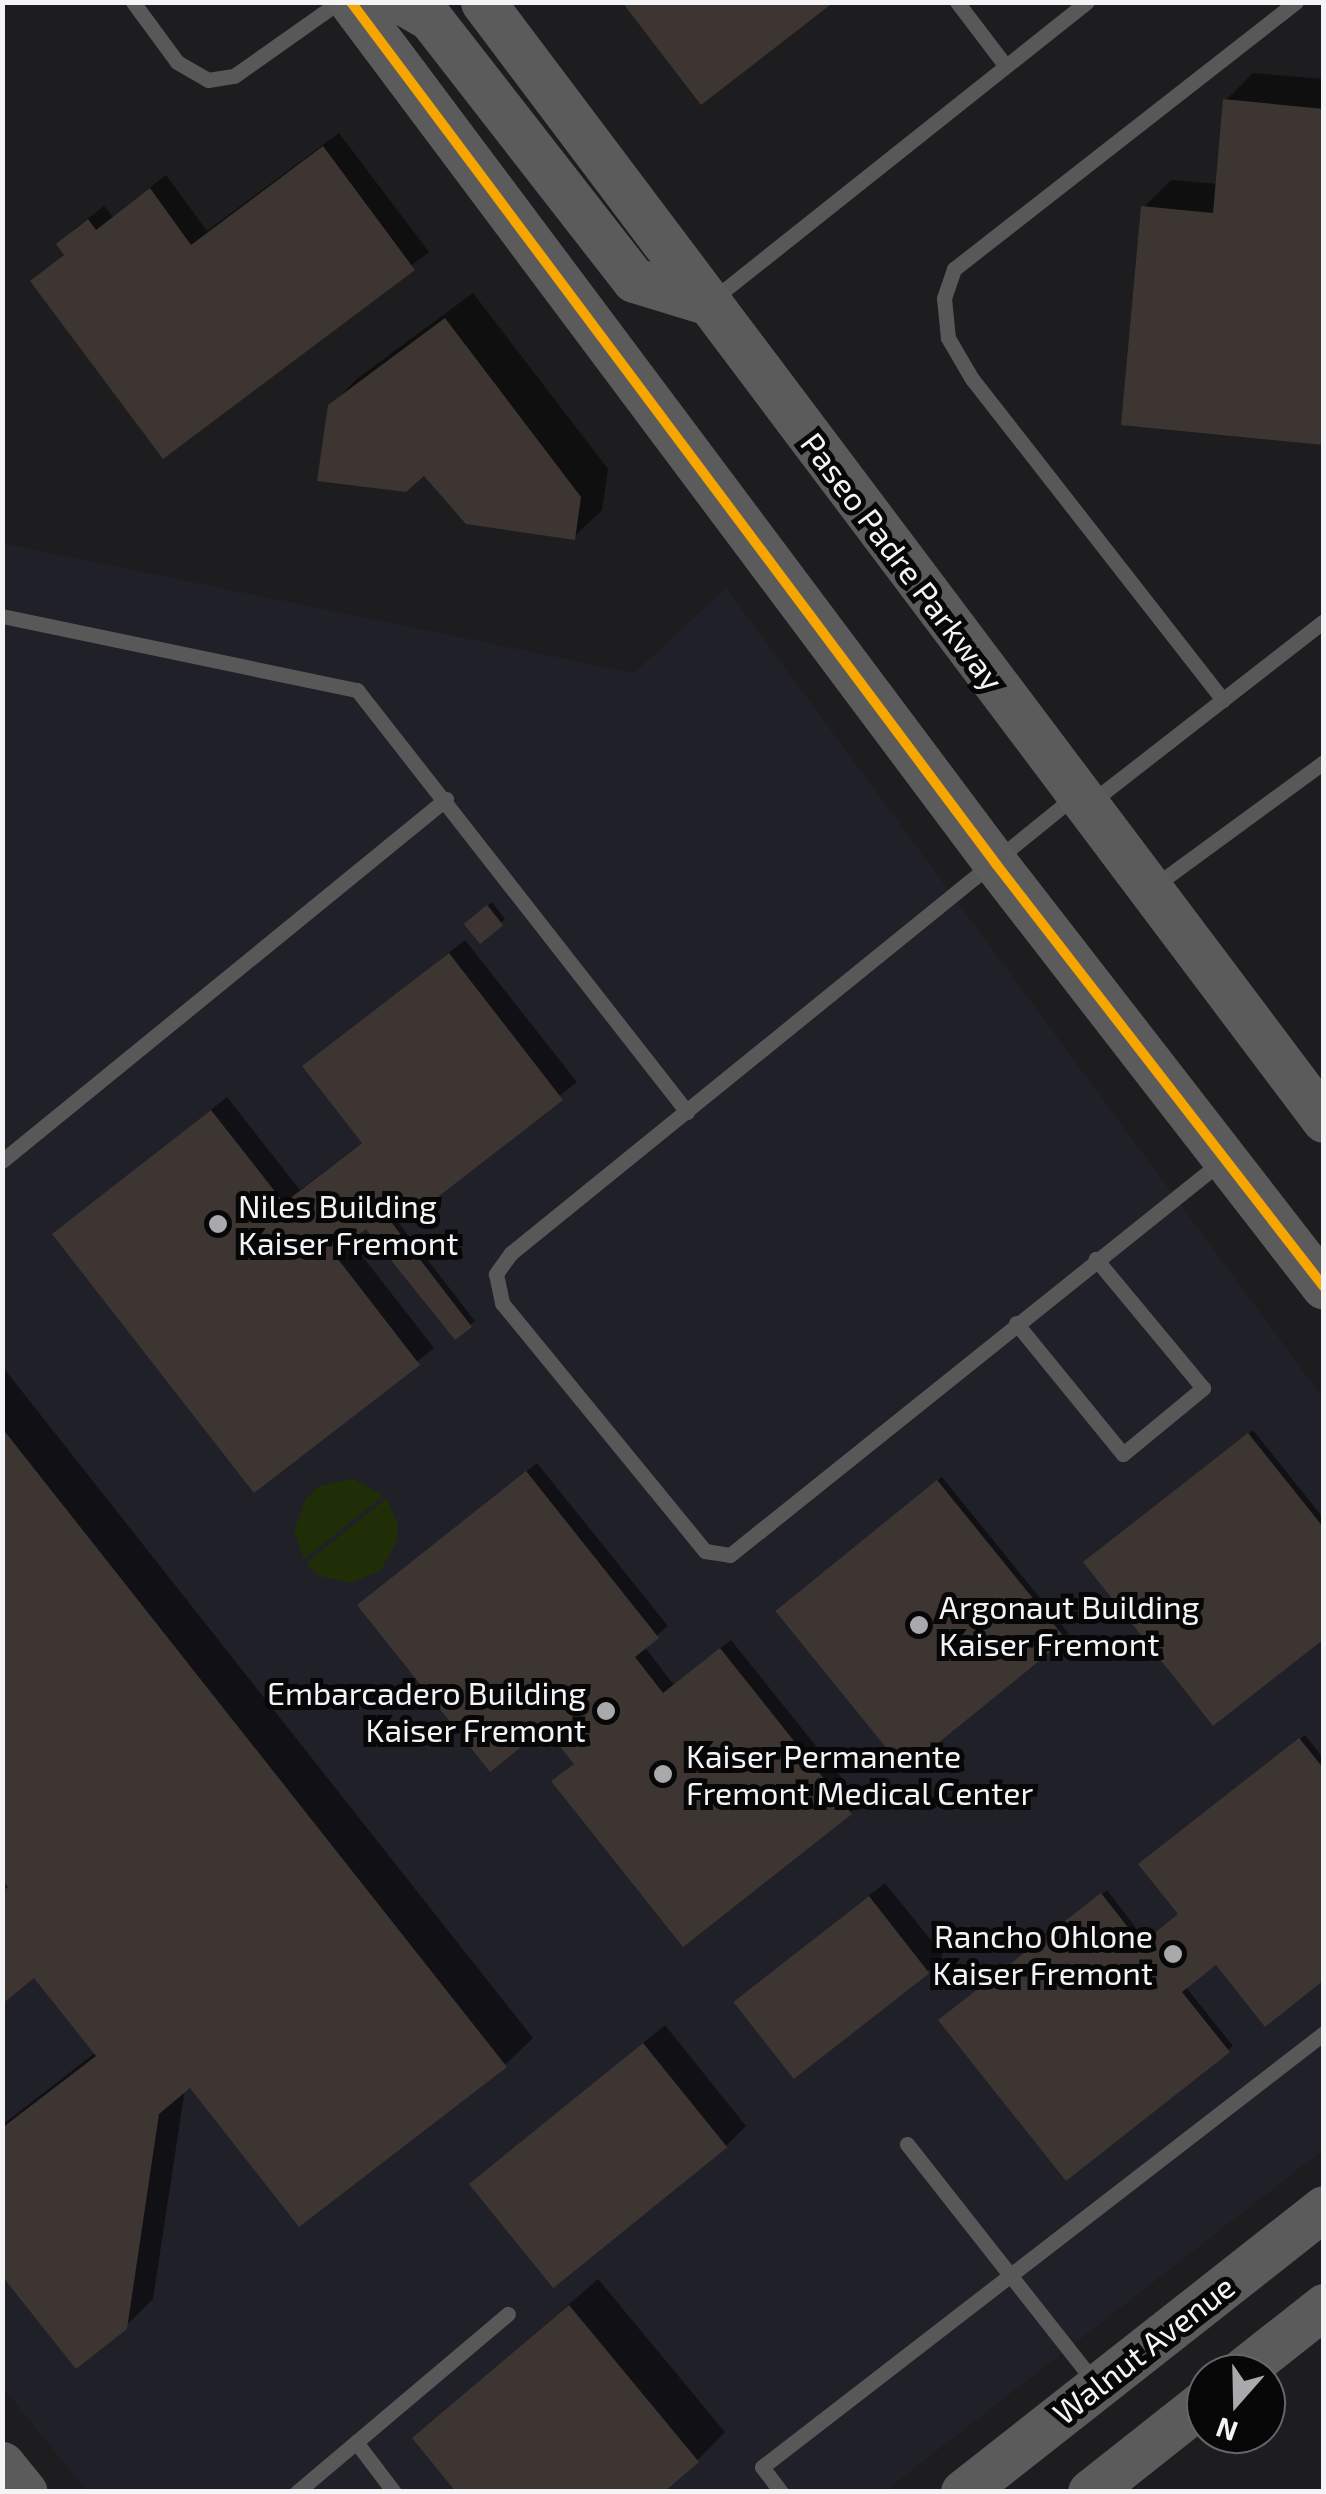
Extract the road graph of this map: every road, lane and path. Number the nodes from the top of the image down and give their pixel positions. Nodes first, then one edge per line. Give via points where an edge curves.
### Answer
1 (132, 2) edge
2 (339, 2) edge
3 (351, 2) edge
4 (402, 2) edge
5 (483, 2) edge
6 (957, 2) edge
7 (1087, 2) edge
8 (1296, 2) edge
9 (1006, 65) junction
10 (708, 303) junction
11 (2, 616) edge
12 (1324, 620) edge
13 (1222, 700) junction
14 (1324, 762) edge
15 (446, 799) junction
16 (1083, 800) junction
17 (996, 864) junction
18 (1150, 889) junction
19 (687, 1112) junction
20 (1324, 1120) edge
21 (1226, 1158) junction
22 (2, 1160) edge
23 (1096, 1259) junction
24 (1324, 1287) edge
25 (1016, 1323) junction
26 (1324, 2033) edge
27 (907, 2144) dead end
28 (1324, 2208) edge
29 (1009, 2277) junction
30 (1324, 2306) edge
31 (508, 2314) dead end
32 (1263, 2354) edge
33 (1097, 2385) junction
34 (1186, 2416) edge
35 (356, 2442) junction
36 (2, 2464) edge
37 (25, 2492) edge
38 (297, 2492) edge
39 (394, 2492) edge
40 (782, 2492) edge
41 (964, 2492) edge
42 (1090, 2492) edge

1 - 2 lane via 177,62 208,80 234,76
3 - 17 main road
4 - 10 main road via 430,18 634,280
5 - 10 main road, Paseo Padre Parkway
6 - 9 lane
7 - 9 lane
8 - 13 lane via 954,269 944,298 948,338 972,379
9 - 10 lane
10 - 16 main road, Paseo Padre Parkway
11 - 15 lane via 357,690
12 - 13 lane
13 - 16 lane
14 - 18 lane
15 - 19 lane
15 - 22 lane
16 - 17 lane
16 - 18 main road, Paseo Padre Parkway
17 - 19 lane
17 - 21 main road
18 - 20 main road, Paseo Padre Parkway
19 - 25 lane via 554,1216 496,1274 502,1303 705,1552 730,1555
21 - 23 lane
21 - 24 main road
23 - 25 lane
23 - 25 lane via 1203,1388 1123,1454
26 - 29 lane
27 - 29 lane
28 - 33 main road, Walnut Avenue
29 - 33 lane
29 - 40 lane via 762,2467
30 - 32 main road
31 - 35 lane
33 - 41 main road, Walnut Avenue
34 - 42 main road
35 - 38 lane
35 - 39 lane
36 - 37 main road

